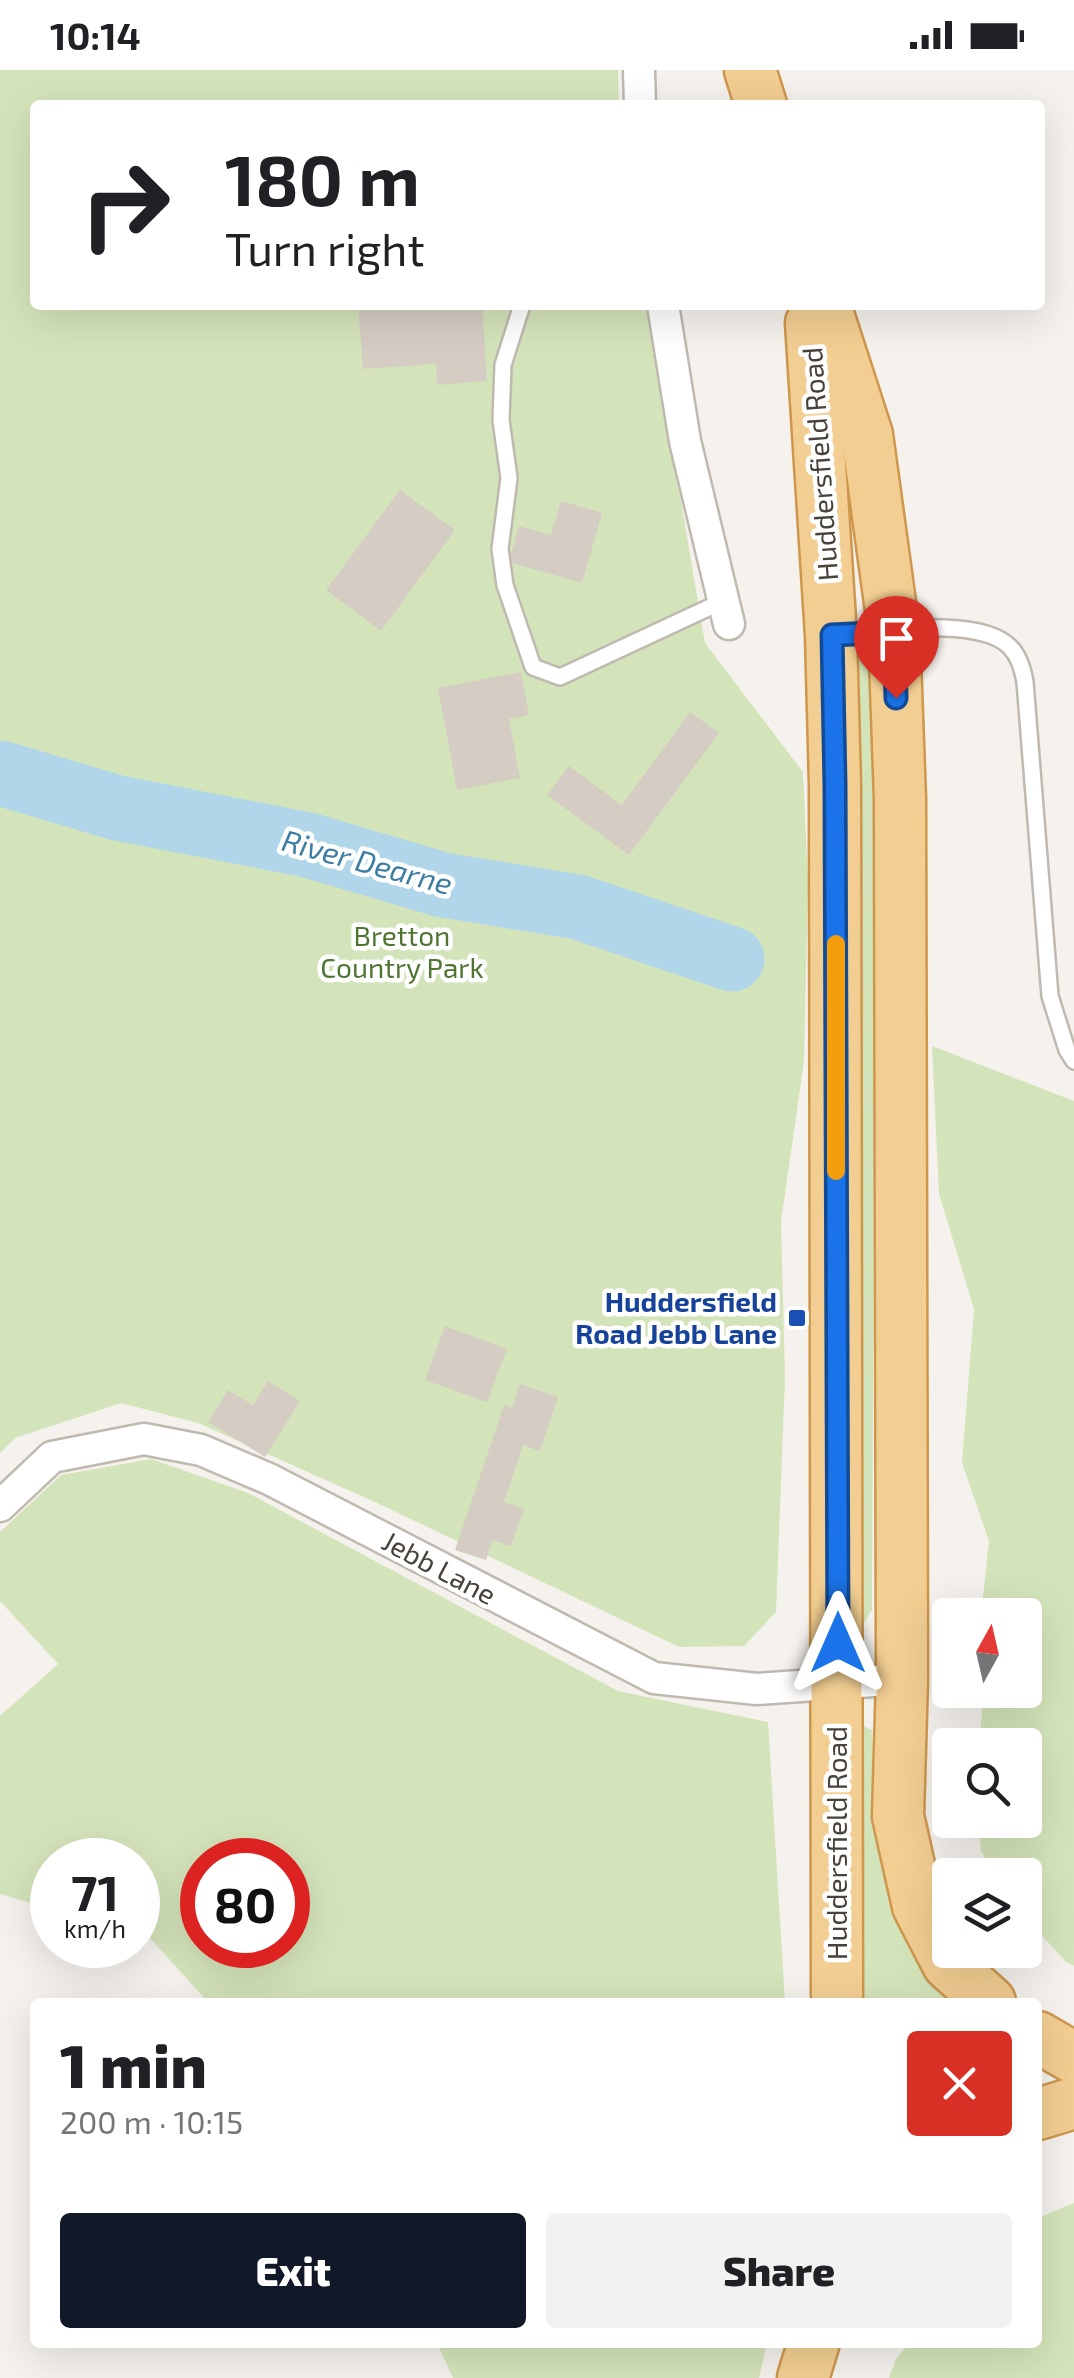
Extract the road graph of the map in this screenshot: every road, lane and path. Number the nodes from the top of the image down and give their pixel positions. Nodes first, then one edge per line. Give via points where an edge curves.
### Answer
1 (639, 70) edge
2 (750, 70) edge
3 (640, 100) edge
4 (759, 100) edge
5 (520, 310) edge
6 (664, 310) edge
7 (810, 310) edge
8 (826, 310) edge
9 (726, 612) joint
10 (894, 632) junction
11 (832, 635) junction
12 (1074, 1061) edge
13 (0, 1506) edge
14 (902, 1679) junction
15 (838, 1682) junction
16 (837, 1998) edge
17 (986, 1998) edge
18 (1042, 2039) edge
19 (1074, 2058) edge
20 (1074, 2103) edge
21 (1042, 2113) edge
22 (812, 2348) edge
23 (803, 2378) edge

1 - 3 street
2 - 4 highway
5 - 9 lane via 503,365 509,478 500,549 533,668 560,677
6 - 9 street
7 - 11 highway, Huddersfield Road
8 - 10 highway, Huddersfield Road via 867,435
10 - 11 lane
10 - 12 lane via 980,631 1010,647 1021,664 1050,996
10 - 14 highway, Huddersfield Road
11 - 15 highway, Huddersfield Road
13 - 15 street, Jebb Lane via 52,1457 144,1439 202,1450 270,1478 654,1678 756,1689
14 - 15 street, Jebb Lane
14 - 17 highway, Huddersfield Road via 898,1816 918,1906 948,1964
15 - 16 highway, Huddersfield Road
18 - 19 highway
20 - 21 highway
22 - 23 highway

